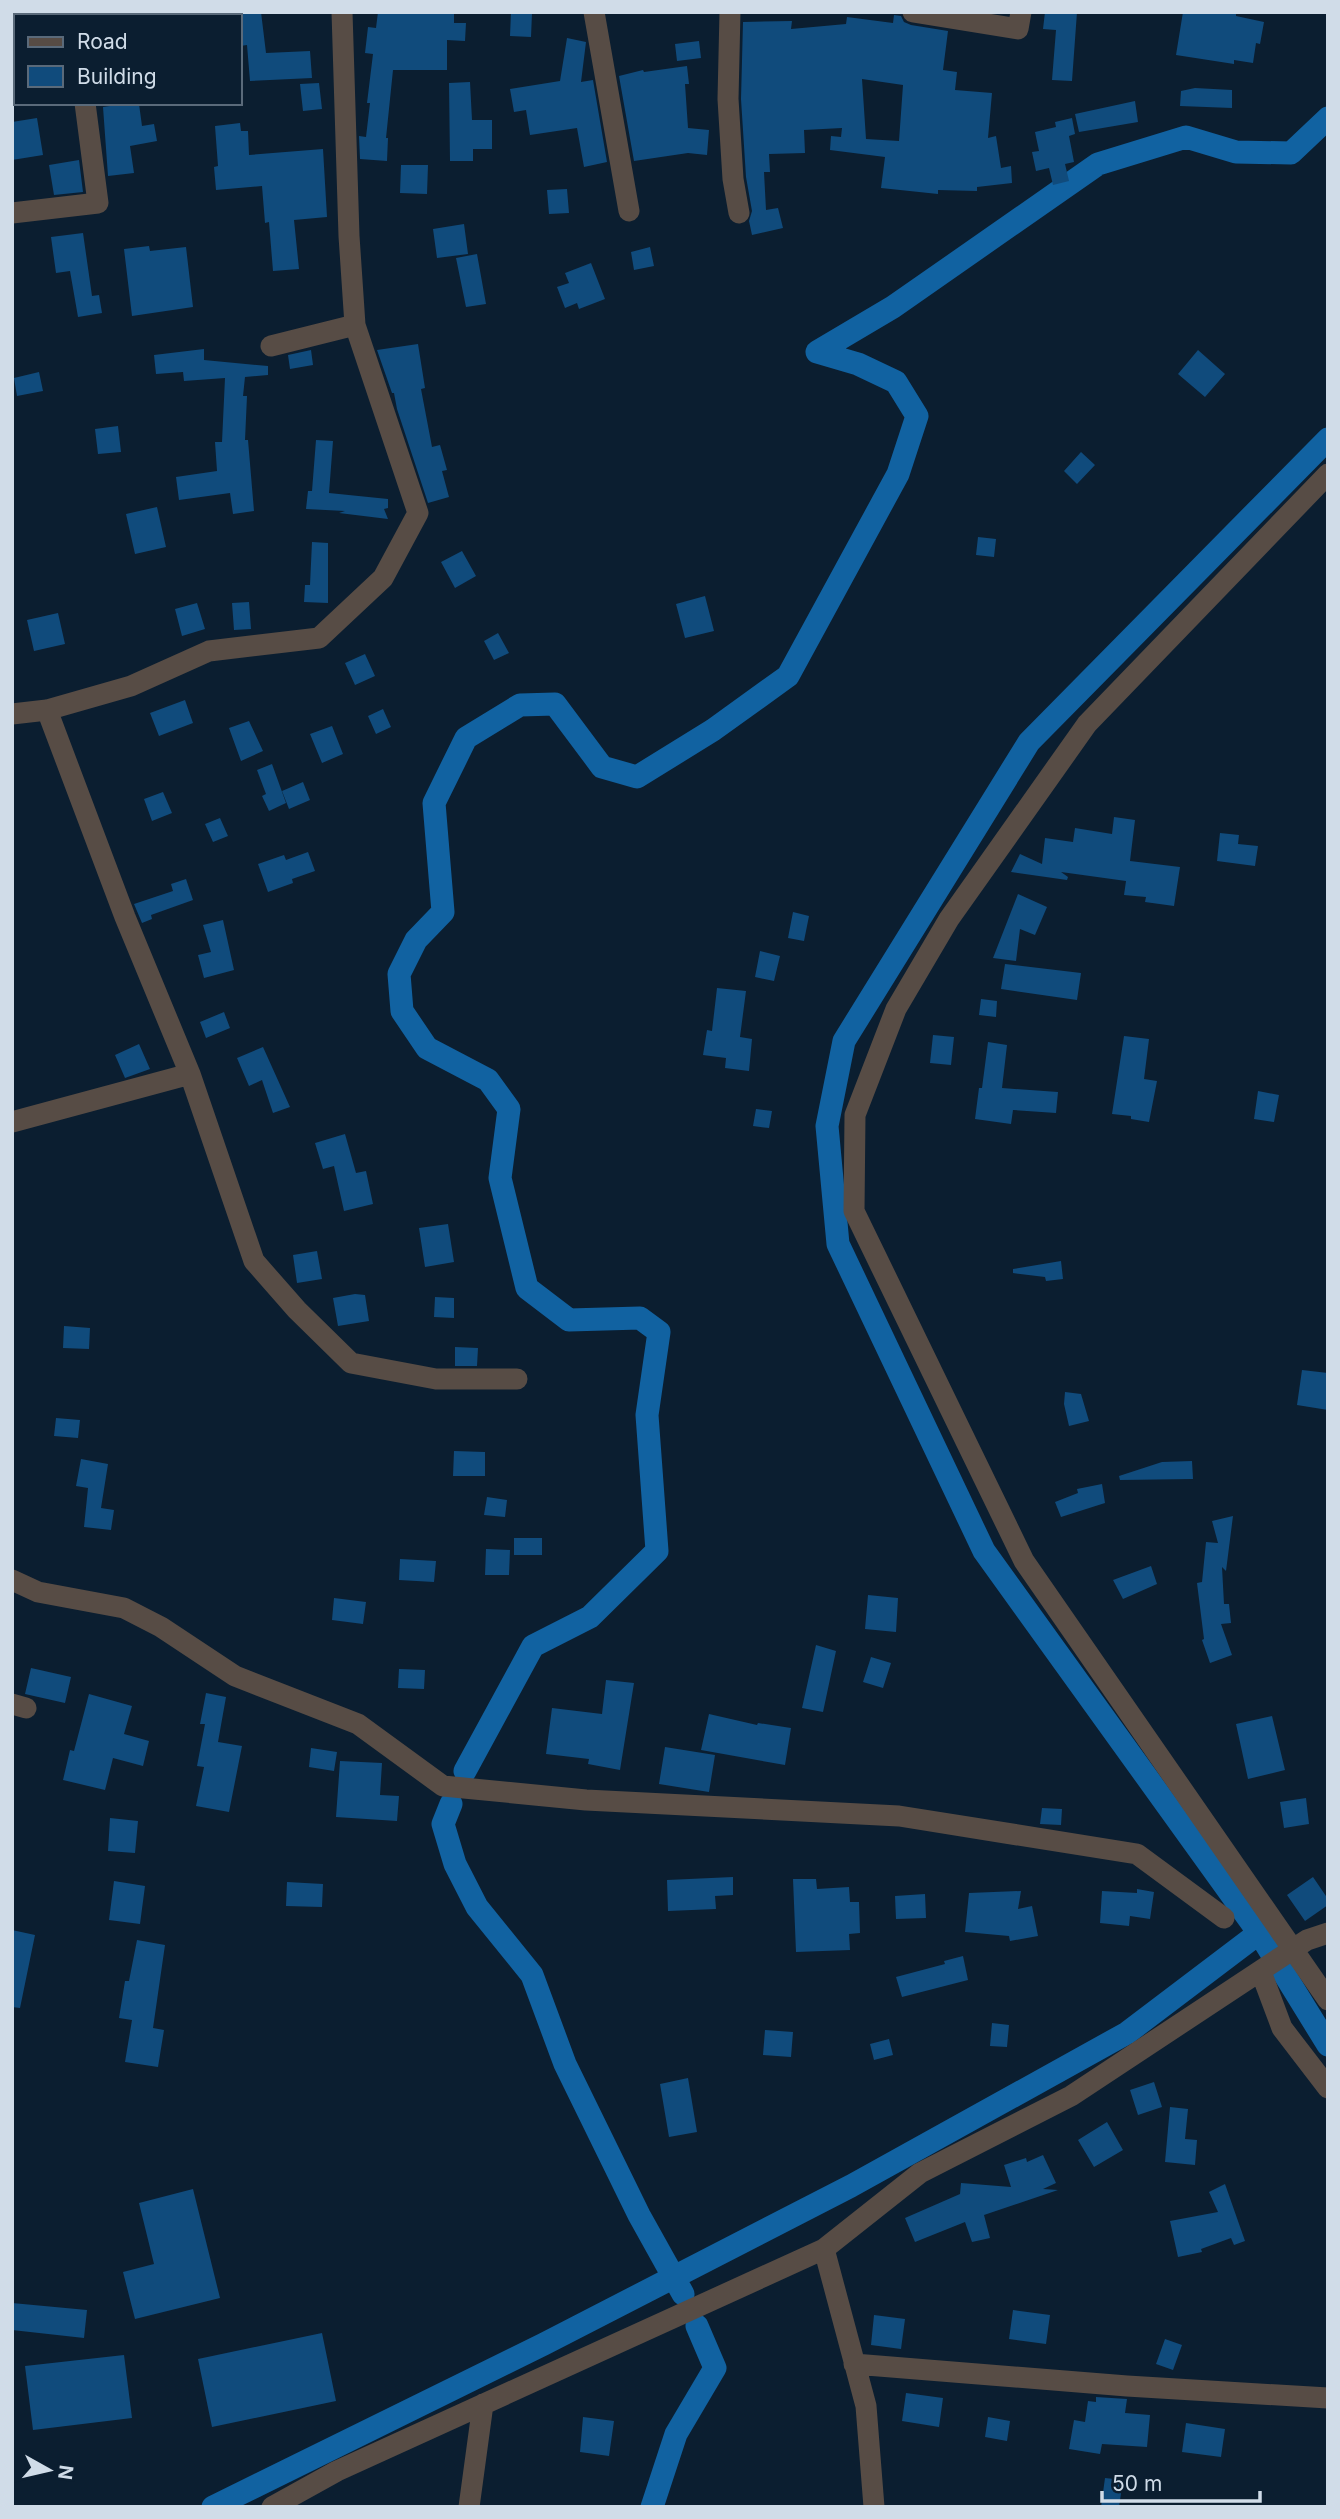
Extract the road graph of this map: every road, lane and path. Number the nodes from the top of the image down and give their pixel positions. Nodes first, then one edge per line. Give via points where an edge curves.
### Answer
1 (342, 12) edge
2 (594, 12) edge
3 (730, 12) edge
4 (913, 12) edge
5 (1021, 12) edge
6 (85, 105) edge
7 (629, 211) dead end
8 (12, 213) edge
9 (739, 213) dead end
10 (355, 325) junction
11 (271, 346) dead end
12 (1328, 474) edge
13 (47, 710) junction
14 (12, 714) edge
15 (190, 1074) junction
16 (12, 1122) edge
17 (517, 1379) dead end
18 (12, 1580) edge
19 (1224, 1918) dead end
20 (1328, 1933) edge
21 (1293, 1951) junction
22 (1262, 1972) junction
23 (1328, 2000) edge
24 (1328, 2088) edge
25 (824, 2249) junction
26 (854, 2364) junction
27 (1328, 2398) edge
28 (483, 2404) junction
29 (272, 2507) edge
30 (468, 2507) edge
31 (874, 2507) edge

1 - 10 street
2 - 7 street
3 - 9 street via 728,99
4 - 5 street via 1018,29
6 - 8 street via 97,203
10 - 11 street
10 - 13 street via 418,513 383,578 319,638 209,651 131,687
12 - 21 street via 1087,724 949,919 896,1009 855,1115 853,1211 1024,1561
13 - 14 street
13 - 15 street
15 - 16 street
15 - 17 street via 254,1261 351,1363 436,1379
18 - 19 street via 38,1591 124,1608 235,1676 358,1724 443,1786 586,1800 899,1816 1137,1854
20 - 21 street
21 - 22 street
21 - 23 street
22 - 24 street via 1282,2028
22 - 25 street via 1070,2095 920,2173
25 - 26 street
25 - 28 street
26 - 27 street
26 - 31 street via 866,2406
28 - 29 street via 337,2471
28 - 30 street

